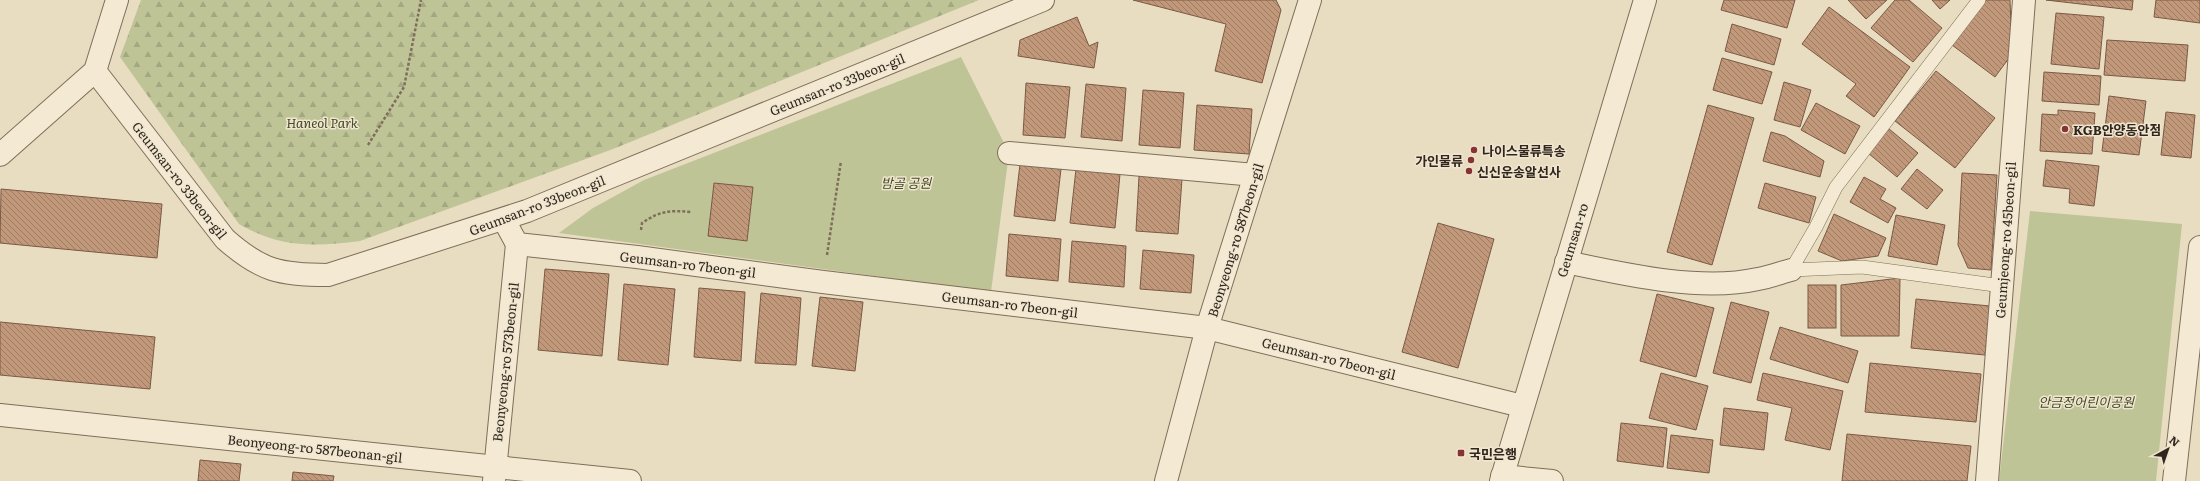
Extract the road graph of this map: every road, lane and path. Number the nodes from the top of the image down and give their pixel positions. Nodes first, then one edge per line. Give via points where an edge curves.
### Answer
1 (117, 0) edge
2 (421, 0) edge
3 (1043, 0) edge
4 (1310, 0) edge
5 (1645, 0) edge
6 (1979, 0) edge
7 (2024, 0) edge
8 (95, 71) junction
9 (368, 145) dead end
10 (1009, 153) dead end
11 (0, 155) edge
12 (841, 161) dead end
13 (1255, 175) junction
14 (691, 212) dead end
15 (504, 220) junction
16 (517, 244) junction
17 (2200, 247) edge
18 (637, 257) junction
19 (1566, 262) junction
20 (1791, 270) junction
21 (823, 282) junction
22 (2002, 286) junction
23 (2196, 319) edge
24 (1207, 328) junction
25 (1522, 406) junction
26 (0, 414) edge
27 (494, 474) edge
28 (1501, 478) edge
29 (630, 481) edge
30 (1166, 481) edge
31 (1552, 481) edge
32 (1987, 481) edge
33 (2174, 481) edge

1 - 8 street
2 - 9 path via 404,87
3 - 15 street, Geumsan-ro 33beon-gil
4 - 13 street, Beonyeong-ro 587beon-gil
5 - 19 street, Geumsan-ro
6 - 20 lane via 1836,187
7 - 22 street, Geumjeong-ro 45beon-gil
8 - 11 street
8 - 15 street, Geumsan-ro 33beon-gil via 225,239 246,257 270,270 299,275 328,274
10 - 13 street
12 - 21 path
13 - 24 street, Beonyeong-ro 587beon-gil
14 - 18 path via 672,210 656,214 642,223
15 - 16 street
16 - 18 street, Geumsan-ro 7beon-gil
16 - 27 street, Beonyeong-ro 573beon-gil
17 - 23 street
18 - 21 street, Geumsan-ro 7beon-gil
19 - 20 street via 1620,273 1699,282 1758,280
19 - 25 street, Geumsan-ro
20 - 22 lane via 1862,267
21 - 24 street, Geumsan-ro 7beon-gil
22 - 32 street, Geumjeong-ro 45beon-gil
23 - 33 street
24 - 25 street, Geumsan-ro 7beon-gil
24 - 30 street, Beonyeong-ro 587beon-gil
25 - 28 street, Geumsan-ro
26 - 27 street, Beonyeong-ro 587beonan-gil
27 - 29 street, Beonyeong-ro 587beonan-gil
28 - 31 street

